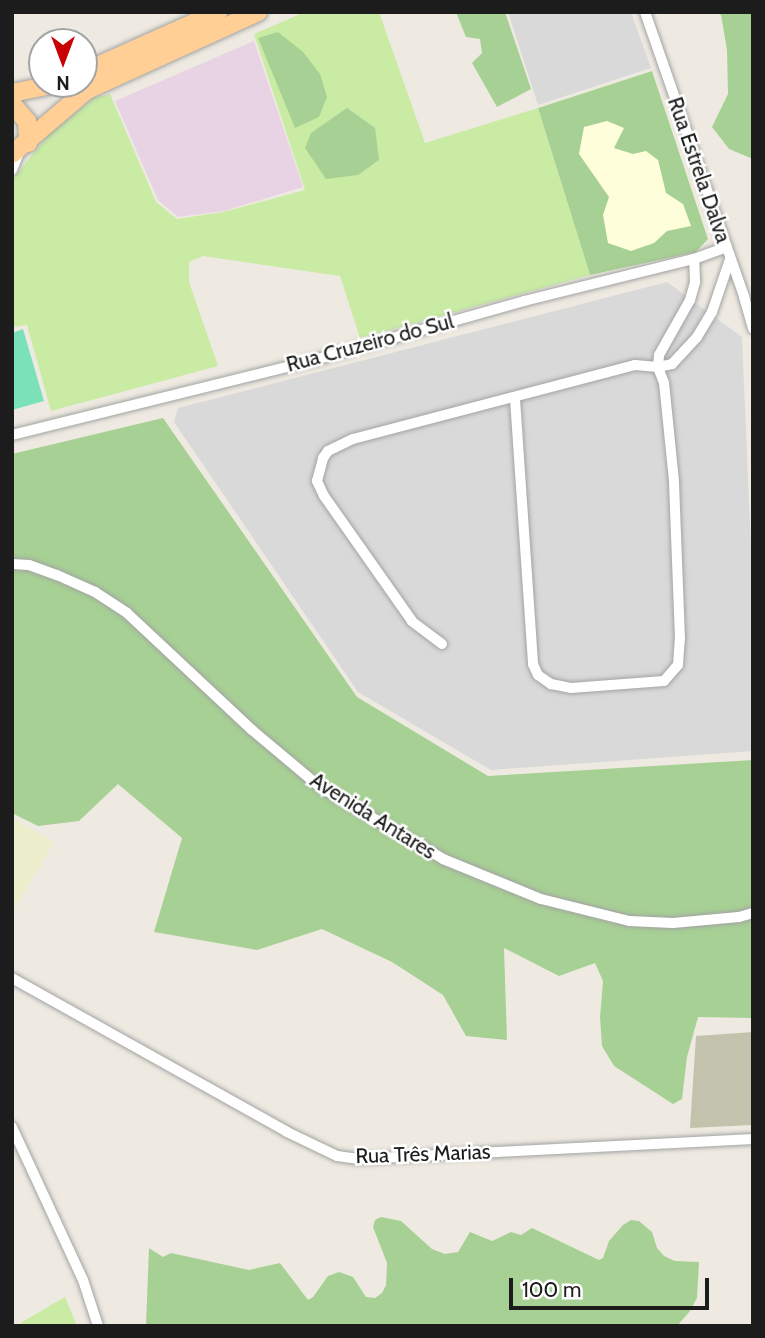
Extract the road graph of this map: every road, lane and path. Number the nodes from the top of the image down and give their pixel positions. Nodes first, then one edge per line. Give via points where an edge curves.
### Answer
1 (218, 12) edge
2 (258, 12) edge
3 (645, 12) edge
4 (98, 66) edge
5 (12, 104) edge
6 (20, 149) edge
7 (12, 170) edge
8 (727, 247) junction
9 (694, 259) junction
10 (730, 259) junction
11 (753, 329) edge
12 (658, 367) junction
13 (515, 399) junction
14 (12, 435) edge
15 (12, 564) edge
16 (442, 645) dead end
17 (753, 913) edge
18 (12, 978) edge
19 (12, 1127) edge
20 (753, 1139) edge
21 (15, 1142) edge
22 (98, 1326) edge

1 - 4 main road
2 - 6 main road via 87,90
3 - 8 street, Rua Estrela Dalva
5 - 6 main road via 27,121
6 - 7 street
8 - 9 street, Rua Cruzeiro do Sul
8 - 10 street, Rua Estrela Dalva
9 - 12 street via 690,300 659,355
9 - 14 street, Rua Cruzeiro do Sul
10 - 11 street, Rua Estrela Dalva
10 - 12 street via 712,312 697,337 672,364
12 - 13 street via 635,365
12 - 13 street via 664,383 674,481 680,654 678,665 664,681 571,688 551,684 538,675 533,664
13 - 16 street via 339,444 328,451 319,468 317,481 324,496 411,621
15 - 17 street, Avenida Antares via 57,575 127,613 320,787 443,859 541,899 629,921 673,923
18 - 20 street, Rua Três Marias via 337,1156 359,1159
19 - 21 street
21 - 22 street via 83,1280

